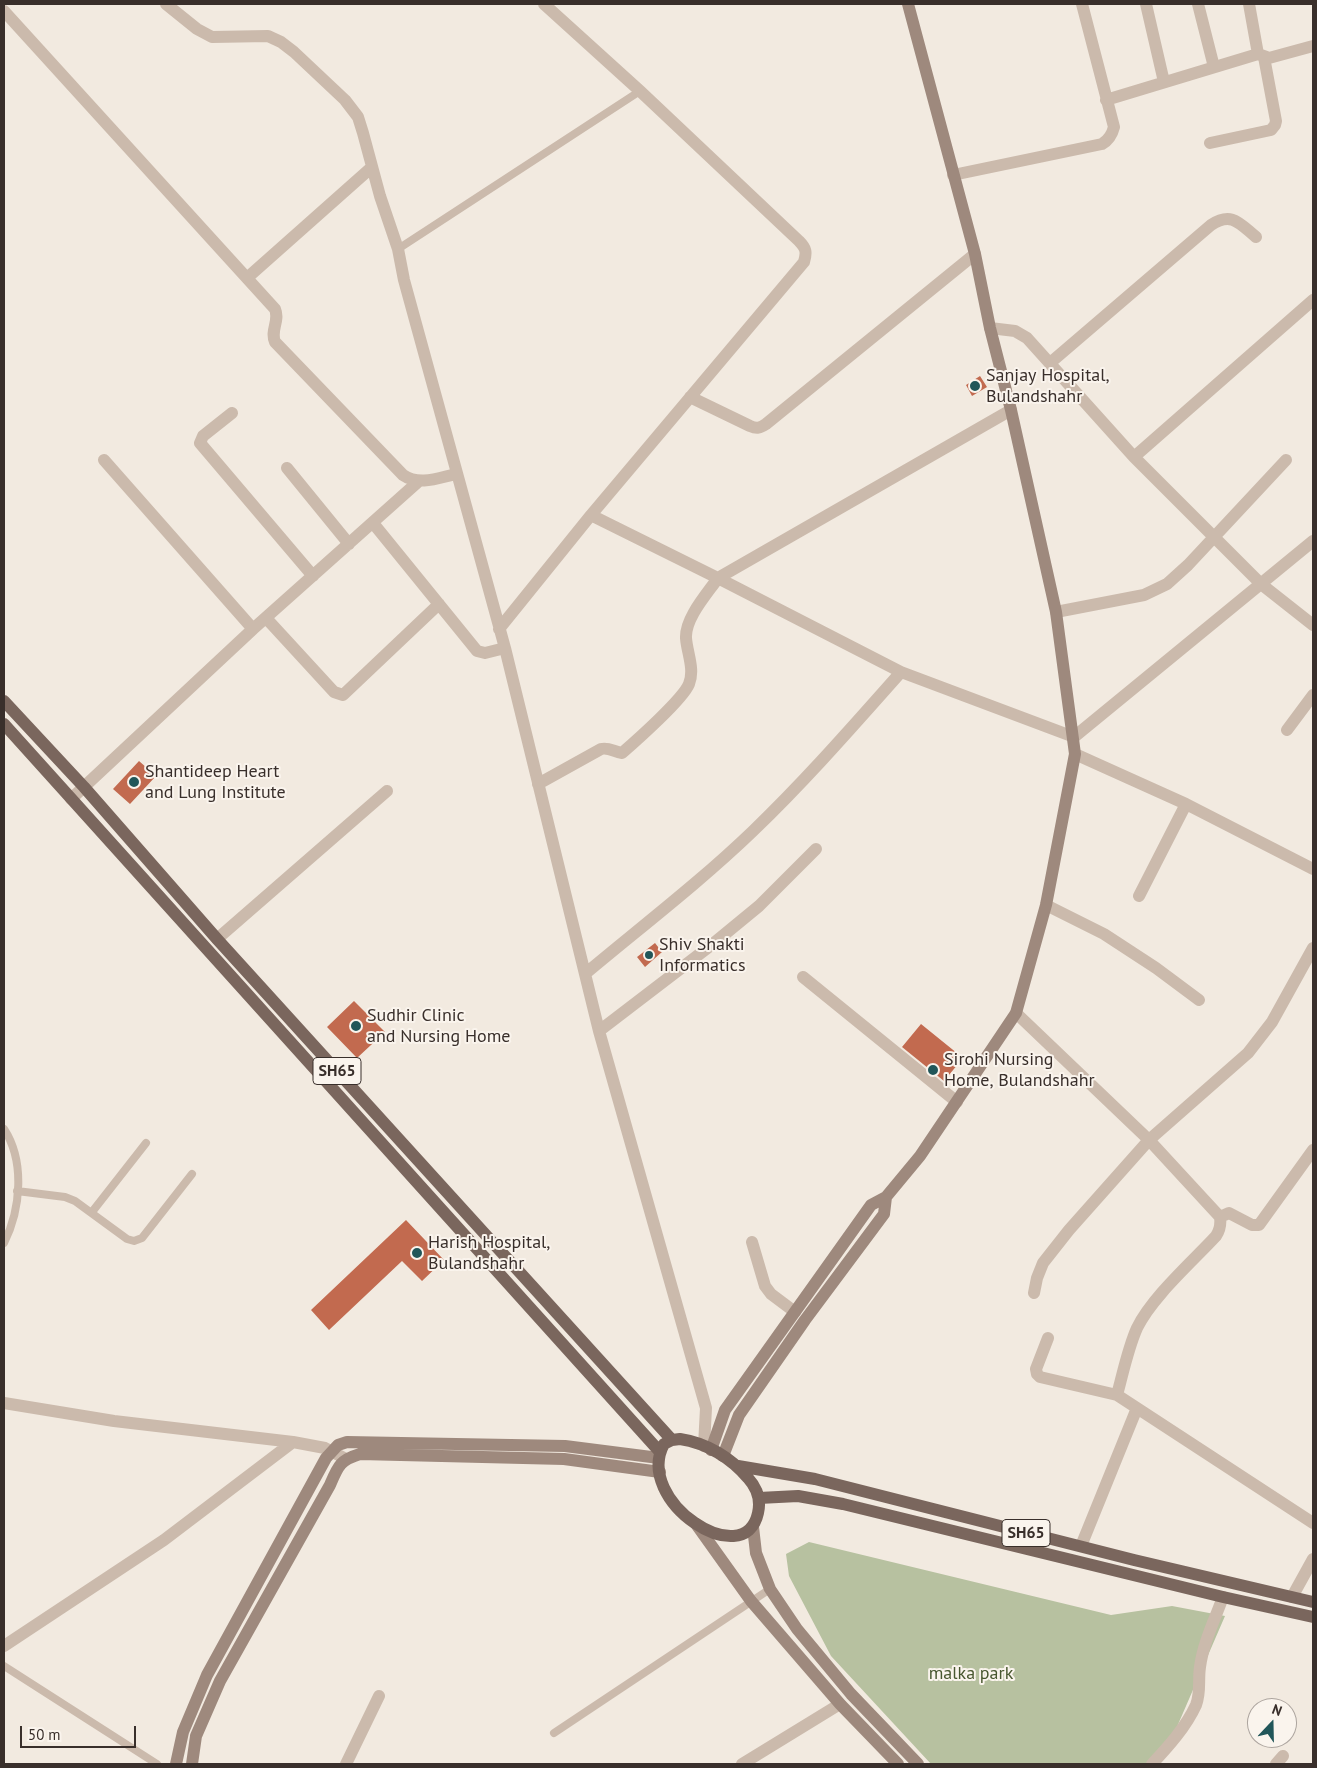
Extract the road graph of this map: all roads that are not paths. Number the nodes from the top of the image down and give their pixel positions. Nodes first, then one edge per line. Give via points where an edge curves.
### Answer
1 (166, 4) edge
2 (544, 4) edge
3 (908, 4) edge
4 (1082, 4) edge
5 (1146, 4) edge
6 (1198, 4) edge
7 (1249, 4) edge
8 (4, 11) edge
9 (1313, 46) edge
10 (1261, 56) junction
11 (1214, 67) junction
12 (1164, 82) junction
13 (640, 91) junction
14 (1106, 100) junction
15 (1210, 142) dead end
16 (372, 167) junction
17 (953, 175) junction
18 (1256, 237) dead end
19 (398, 249) junction
20 (975, 254) junction
21 (247, 278) junction
22 (1313, 300) edge
23 (990, 328) junction
24 (1050, 363) junction
25 (690, 397) junction
26 (1011, 410) junction
27 (232, 413) dead end
28 (1134, 457) junction
29 (104, 460) dead end
30 (1286, 460) dead end
31 (287, 468) dead end
32 (456, 474) junction
33 (419, 482) junction
34 (590, 515) junction
35 (373, 522) junction
36 (1214, 538) junction
37 (1313, 541) edge
38 (349, 544) junction
39 (313, 576) junction
40 (718, 578) junction
41 (1261, 584) junction
42 (439, 604) junction
43 (1056, 612) junction
44 (266, 618) junction
45 (1313, 625) edge
46 (499, 629) junction
47 (253, 630) junction
48 (505, 648) junction
49 (901, 672) junction
50 (1313, 695) edge
51 (4, 701) edge
52 (4, 724) edge
53 (1287, 730) dead end
54 (1074, 737) junction
55 (1076, 754) junction
56 (538, 784) junction
57 (84, 788) junction
58 (387, 791) dead end
59 (71, 799) junction
60 (1186, 804) junction
61 (816, 849) dead end
62 (1313, 869) edge
63 (1139, 896) dead end
64 (1046, 904) junction
65 (217, 939) junction
66 (1313, 948) edge
67 (585, 974) junction
68 (803, 978) dead end
69 (1199, 1000) dead end
70 (1016, 1013) junction
71 (599, 1031) junction
72 (957, 1102) junction
73 (4, 1130) edge
74 (1149, 1140) junction
75 (146, 1144) dead end
76 (1313, 1150) edge
77 (192, 1174) dead end
78 (18, 1191) junction
79 (886, 1197) junction
80 (92, 1212) junction
81 (1220, 1216) junction
82 (752, 1242) dead end
83 (4, 1243) edge
84 (1034, 1293) dead end
85 (795, 1312) junction
86 (1048, 1338) dead end
87 (1117, 1395) junction
88 (4, 1403) edge
89 (1137, 1408) junction
90 (672, 1440) junction
91 (293, 1442) junction
92 (708, 1448) junction
93 (332, 1451) junction
94 (659, 1455) junction
95 (723, 1456) junction
96 (346, 1459) junction
97 (738, 1466) junction
98 (660, 1472) junction
99 (760, 1498) junction
100 (1313, 1523) edge
101 (696, 1524) junction
102 (753, 1528) junction
103 (1081, 1546) junction
104 (1313, 1559) edge
105 (770, 1589) junction
106 (1223, 1597) junction
107 (1292, 1597) junction
108 (751, 1602) junction
109 (1313, 1602) edge
110 (1313, 1617) edge
111 (4, 1646) edge
112 (4, 1666) edge
113 (379, 1696) dead end
114 (840, 1704) junction
115 (554, 1732) dead end
116 (157, 1764) edge
117 (176, 1764) edge
118 (192, 1764) edge
119 (346, 1764) edge
120 (742, 1764) edge
121 (898, 1764) edge
122 (918, 1764) edge
123 (1152, 1764) edge

1 - 16 street via 212,37 268,36 282,42 345,100 358,117
2 - 13 street
3 - 17 street
4 - 14 street
5 - 12 street
6 - 11 street
7 - 10 street
8 - 21 street
9 - 10 street via 1269,58
10 - 11 street
10 - 15 street via 1276,121 1274,128
11 - 12 street
12 - 14 street
13 - 19 lane
13 - 25 street via 799,240 806,254 804,262
14 - 17 street via 1114,127 1108,141 1102,144
16 - 19 street
16 - 21 street
17 - 20 street
18 - 24 street via 1235,220 1219,220
19 - 32 street
20 - 23 street
20 - 25 street via 760,427 750,426
21 - 33 street via 275,309 277,320 272,336 275,342 403,475
22 - 28 street
23 - 24 street via 1014,331 1027,338
23 - 26 street
24 - 28 street
25 - 34 street
26 - 40 street
26 - 43 street
27 - 39 street via 202,436 200,444
28 - 36 street
29 - 47 street
30 - 36 street
31 - 38 street
32 - 33 street
32 - 46 street
33 - 35 street
34 - 40 street
34 - 46 street
35 - 38 street
35 - 42 street
36 - 41 street
36 - 43 street via 1167,584 1144,595
37 - 41 street
38 - 39 street
39 - 44 street
40 - 49 street
40 - 56 street via 686,629 692,675 684,694 622,753 601,749
41 - 45 street
41 - 54 street
42 - 44 street via 344,695 334,692
42 - 48 street via 477,651 485,653
43 - 54 street
44 - 47 street
46 - 48 street
47 - 57 street
48 - 56 street
49 - 54 street
49 - 67 street via 797,788 752,832
50 - 53 street
51 - 57 main road, SH65
52 - 59 main road, SH65
54 - 55 street
55 - 60 street
55 - 64 street
56 - 67 street
57 - 59 street
57 - 65 main road, SH65
58 - 65 street
59 - 94 main road, SH65
60 - 62 street
60 - 63 street
61 - 71 street via 759,906
64 - 69 street via 1104,934
64 - 70 street
65 - 90 main road, SH65
66 - 74 street via 1272,1022 1248,1053
67 - 71 street
68 - 72 street
70 - 72 street
70 - 74 street
71 - 92 street via 706,1408
72 - 79 street via 920,1156
73 - 78 lane via 11,1140 18,1168
74 - 81 street
74 - 84 street via 1053,1249 1036,1278
75 - 80 lane
76 - 81 street via 1259,1224 1252,1225 1229,1212
77 - 80 lane via 142,1238 127,1239
78 - 80 lane via 64,1197
78 - 83 lane
79 - 85 street via 871,1205
79 - 95 street via 884,1214 739,1416
81 - 87 street via 1216,1236 1144,1316 1133,1340
82 - 85 street via 765,1286
85 - 92 street via 725,1410
86 - 87 street via 1036,1369 1040,1377
87 - 89 street
88 - 91 street via 114,1421
89 - 100 street
89 - 103 street
90 - 92 main road, SH65 via 691,1441
90 - 94 main road via 664,1444
91 - 93 street
91 - 111 street via 164,1540
92 - 95 main road, SH65
93 - 94 street via 348,1442 565,1446
93 - 96 street
93 - 117 street via 207,1674 183,1732
94 - 98 main road
95 - 97 main road, SH65
96 - 98 street via 360,1454 564,1459
96 - 118 street via 338,1467 220,1681 196,1736
97 - 99 main road, SH65 via 754,1484
97 - 103 main road, SH65 via 815,1479
98 - 101 main road via 661,1482 671,1500
99 - 102 main road
99 - 106 main road, SH65 via 798,1496 843,1504
101 - 102 main road via 735,1537
101 - 108 street
102 - 105 street via 756,1553
103 - 107 main road, SH65
104 - 107 street
105 - 108 lane
105 - 122 street via 797,1629 851,1694
106 - 110 main road, SH65
106 - 123 street via 1200,1667 1196,1705 1185,1724
107 - 109 main road, SH65
108 - 114 street
108 - 115 lane
112 - 116 lane
113 - 119 street
114 - 120 street
114 - 121 street

